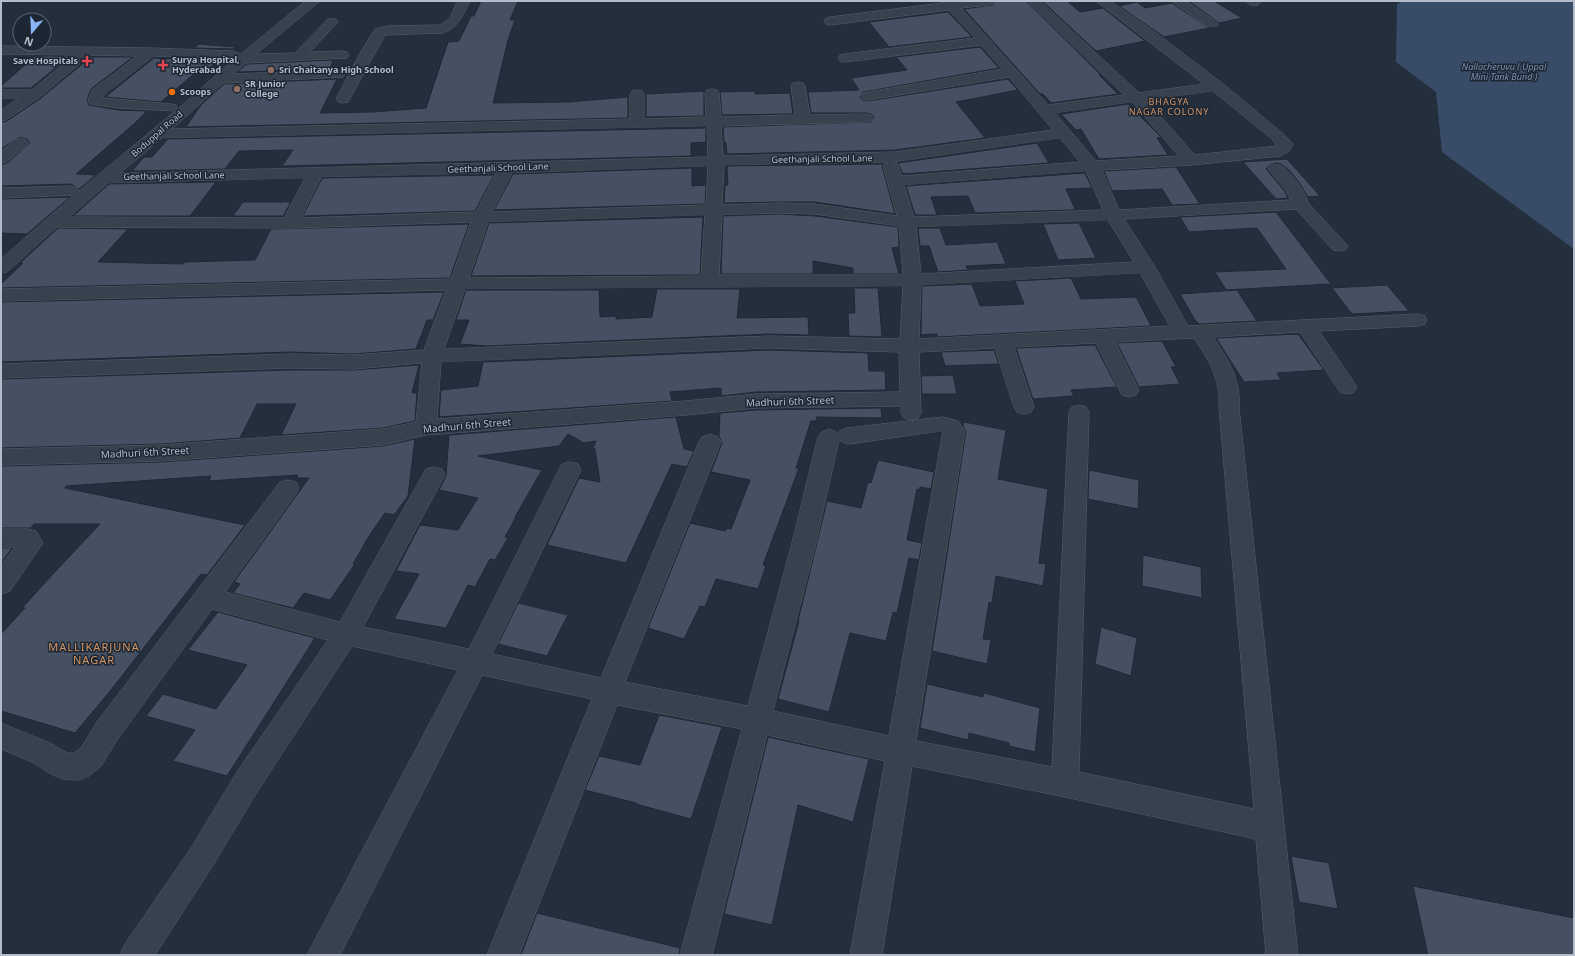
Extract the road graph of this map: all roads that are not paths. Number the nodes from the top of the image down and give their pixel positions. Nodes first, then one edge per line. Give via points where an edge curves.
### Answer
1 (297, 1) edge
2 (314, 1) edge
3 (464, 1) edge
4 (988, 1) edge
5 (1033, 1) edge
6 (1102, 1) edge
7 (1178, 1) edge
8 (950, 3) edge
9 (830, 21) dead end
10 (332, 22) dead end
11 (1212, 23) dead end
12 (985, 41) junction
13 (1, 50) edge
14 (87, 51) junction
15 (151, 52) junction
16 (342, 55) dead end
17 (238, 57) junction
18 (298, 57) junction
19 (845, 58) dead end
20 (1012, 72) junction
21 (338, 74) dead end
22 (220, 78) junction
23 (798, 86) dead end
24 (1217, 86) junction
25 (712, 93) dead end
26 (1, 94) edge
27 (35, 94) junction
28 (637, 94) dead end
29 (868, 96) dead end
30 (1137, 98) junction
31 (343, 99) dead end
32 (171, 108) junction
33 (1045, 110) junction
34 (1, 117) edge
35 (866, 118) dead end
36 (803, 120) junction
37 (714, 121) junction
38 (637, 122) junction
39 (1064, 133) junction
40 (158, 134) junction
41 (21, 143) dead end
42 (889, 157) junction
43 (1, 159) edge
44 (716, 160) junction
45 (1191, 160) junction
46 (1092, 166) junction
47 (506, 168) junction
48 (1276, 169) dead end
49 (316, 172) junction
50 (106, 178) junction
51 (895, 181) junction
52 (72, 192) junction
53 (1, 193) edge
54 (1300, 204) junction
55 (712, 209) junction
56 (1113, 215) junction
57 (481, 218) junction
58 (54, 222) junction
59 (907, 222) junction
60 (290, 223) junction
61 (1339, 246) dead end
62 (1, 252) edge
63 (1146, 267) junction
64 (1, 268) edge
65 (912, 280) junction
66 (710, 281) junction
67 (457, 284) junction
68 (1, 295) edge
69 (1418, 320) dead end
70 (1305, 325) junction
71 (1191, 331) junction
72 (1102, 336) junction
73 (1002, 341) junction
74 (909, 346) junction
75 (432, 356) junction
76 (1, 371) edge
77 (1347, 387) dead end
78 (1129, 390) dead end
79 (1024, 407) dead end
80 (1079, 412) dead end
81 (426, 427) junction
82 (710, 442) dead end
83 (1, 457) edge
84 (570, 470) dead end
85 (434, 475) dead end
86 (288, 488) dead end
87 (1, 538) edge
88 (1, 584) edge
89 (206, 597) junction
90 (346, 634) junction
91 (476, 661) junction
92 (608, 691) junction
93 (758, 720) junction
94 (1, 736) edge
95 (900, 751) junction
96 (1065, 783) junction
97 (1269, 827) junction
98 (136, 955) edge
99 (323, 955) edge
100 (503, 955) edge
101 (696, 955) edge
102 (866, 955) edge
103 (1282, 955) edge

1 - 17 street, Boduppal Road
2 - 17 street, Boduppal Road
3 - 31 street via 449,27 380,32
4 - 8 street
5 - 30 street
6 - 24 street via 1140,26
7 - 11 street
8 - 9 street
8 - 12 street
10 - 18 street
12 - 19 street
12 - 20 street
13 - 14 street
14 - 15 street
14 - 27 street
15 - 17 street
15 - 32 street via 97,93 95,101
16 - 18 street
17 - 18 street
17 - 22 street, Boduppal Road
17 - 32 street, Boduppal Road
20 - 29 street
20 - 33 street
21 - 22 street
22 - 40 street, Boduppal Road
23 - 36 street
24 - 30 street
24 - 45 street via 1277,136 1285,144 1284,148 1280,151 1257,154
25 - 37 street
26 - 27 street
27 - 34 street
28 - 38 street
30 - 33 street
30 - 45 street
32 - 52 street, Boduppal Road
33 - 39 street
35 - 36 street
36 - 37 street
37 - 38 street
37 - 44 street
38 - 40 street
39 - 42 street, Geethanjali School Lane
39 - 46 street
40 - 50 street, Boduppal Road
41 - 43 street
42 - 44 street, Geethanjali School Lane
42 - 51 street
44 - 47 street, Geethanjali School Lane
44 - 55 street
45 - 46 street
46 - 51 street
46 - 56 street
47 - 49 street, Geethanjali School Lane
47 - 57 street
48 - 54 street via 1294,190
49 - 50 street, Geethanjali School Lane
49 - 60 street
50 - 58 street, Boduppal Road
51 - 59 street
52 - 53 street
52 - 62 street, Boduppal Road
54 - 56 street
54 - 61 street
55 - 57 street
55 - 59 street via 815,209
55 - 66 street
56 - 59 street
56 - 63 street
57 - 60 street
57 - 67 street
58 - 60 street
58 - 64 street, Boduppal Road
59 - 65 street
63 - 65 street
63 - 71 street
65 - 66 street
65 - 74 street
66 - 67 street
67 - 68 street
67 - 75 street
69 - 70 street
70 - 71 street
70 - 77 street
71 - 72 street
71 - 97 street via 1222,367 1227,378
72 - 73 street
72 - 78 street
73 - 74 street
73 - 79 street
74 - 75 street via 769,342
74 - 81 street, Madhuri 6th Street via 911,407 756,401
75 - 76 street via 353,362 289,361
75 - 81 street
80 - 96 street
81 - 83 street, Madhuri 6th Street via 383,437 161,453
82 - 92 street
84 - 91 street
85 - 90 street
86 - 89 street
87 - 88 street via 28,538 32,543
89 - 90 street
89 - 94 street via 107,731 91,757 79,766 63,766 40,752
90 - 91 street
90 - 98 street
91 - 92 street
91 - 99 street
92 - 93 street
92 - 100 street
93 - 95 street
93 - 95 street via 804,543 838,436 943,424 951,426 954,432
93 - 101 street
95 - 96 street
95 - 102 street
96 - 97 street
97 - 103 street

